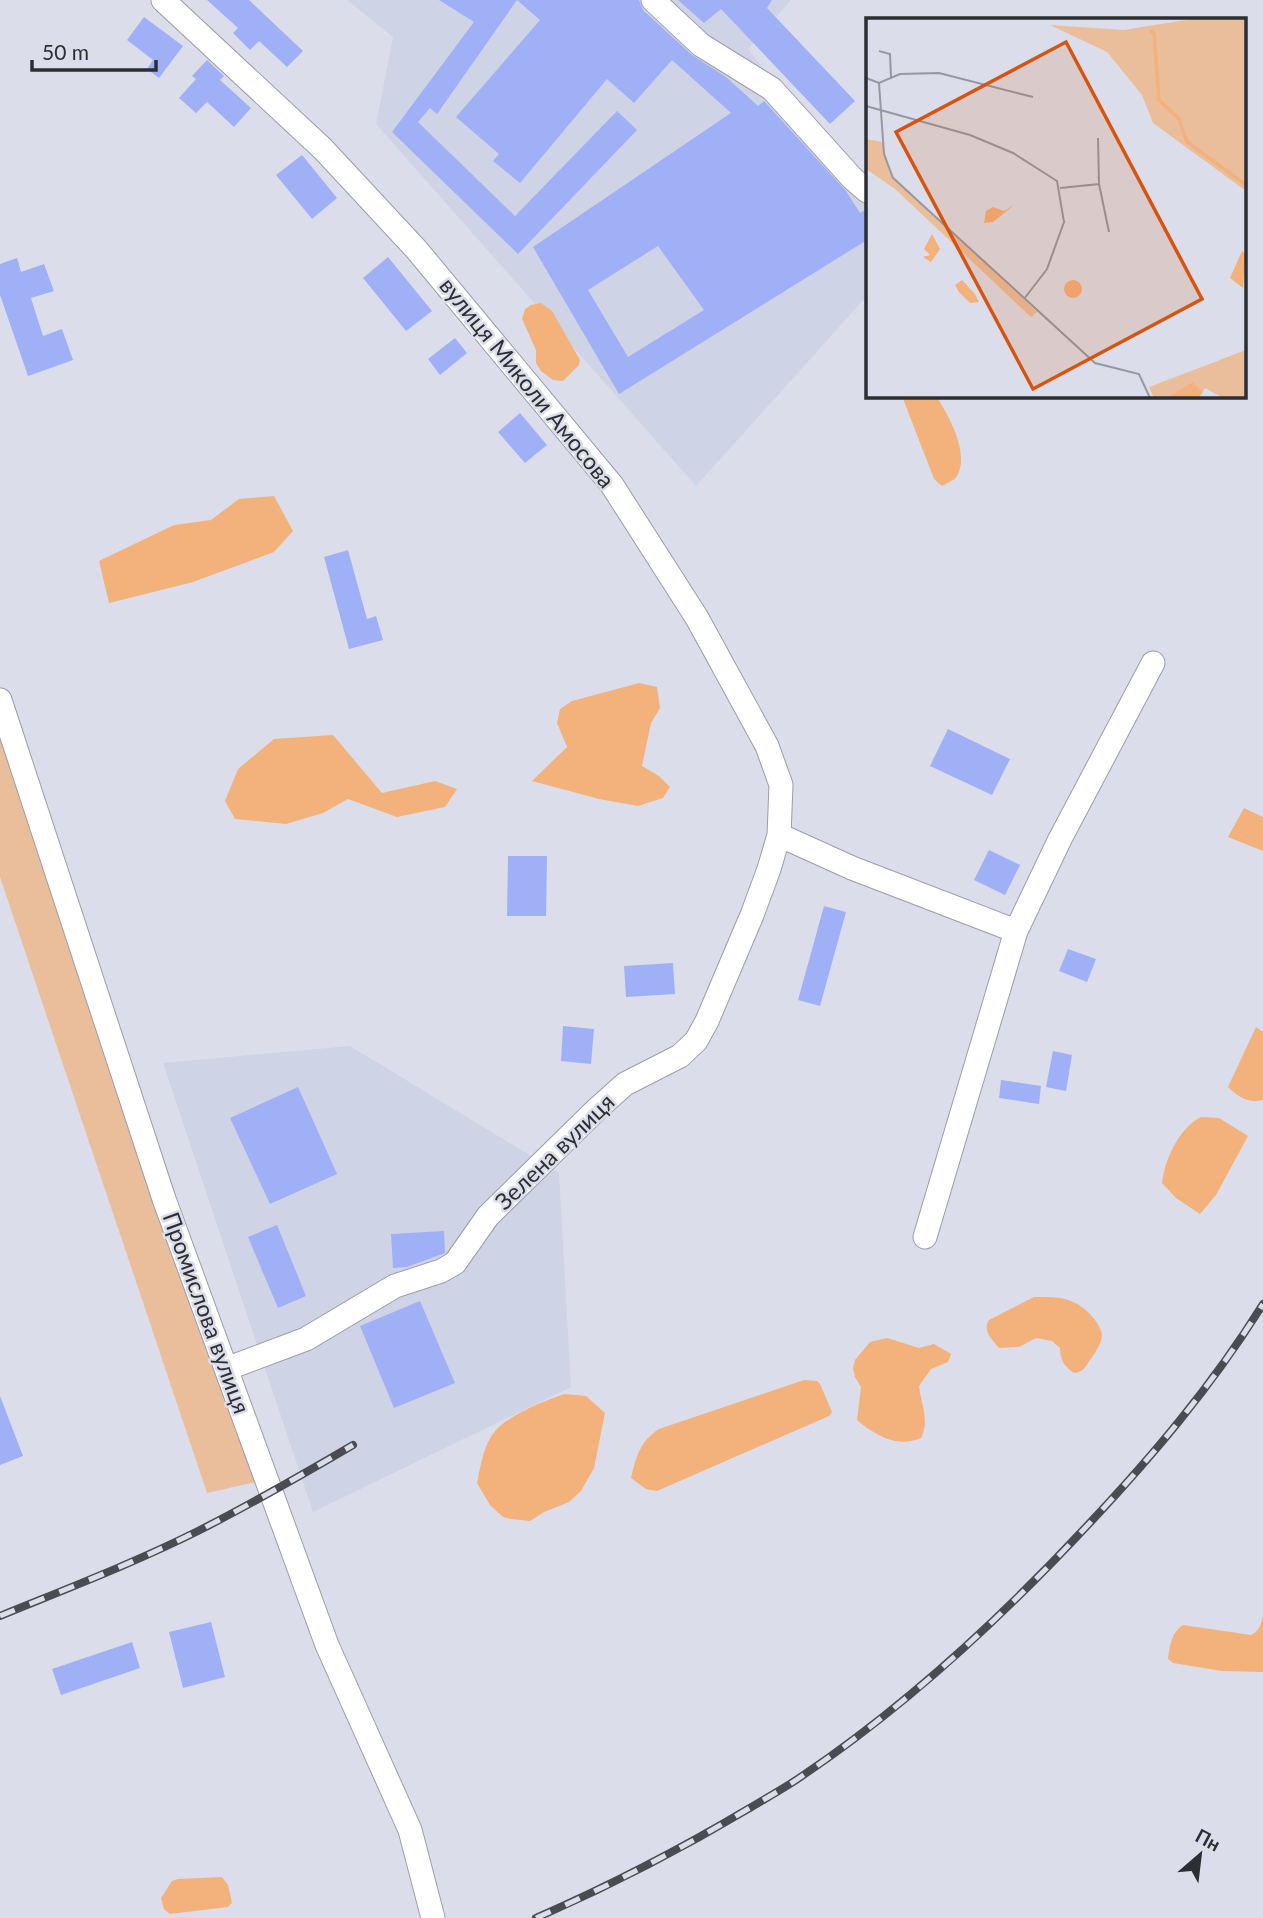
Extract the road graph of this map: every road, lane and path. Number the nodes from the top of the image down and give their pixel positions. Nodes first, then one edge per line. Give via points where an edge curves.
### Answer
1 (163, 0) edge
2 (653, 0) edge
3 (866, 190) edge
4 (1153, 663) dead end
5 (0, 700) edge
6 (779, 835) junction
7 (1016, 931) junction
8 (925, 1237) dead end
9 (226, 1369) junction
10 (433, 1918) edge

1 - 6 street, вулиця Миколи Амосова via 323,149 416,248 612,485 697,618 767,746 781,785
2 - 3 street via 701,44 772,89
4 - 7 street
5 - 9 street, Промислова вулиця via 164,1199
6 - 7 street
6 - 9 street, Зелена вулиця via 752,915 696,1041 680,1056 625,1084 605,1102 488,1216 455,1263 442,1272 395,1286 306,1339
7 - 8 street
9 - 10 street, Промислова вулиця via 327,1644 410,1830

